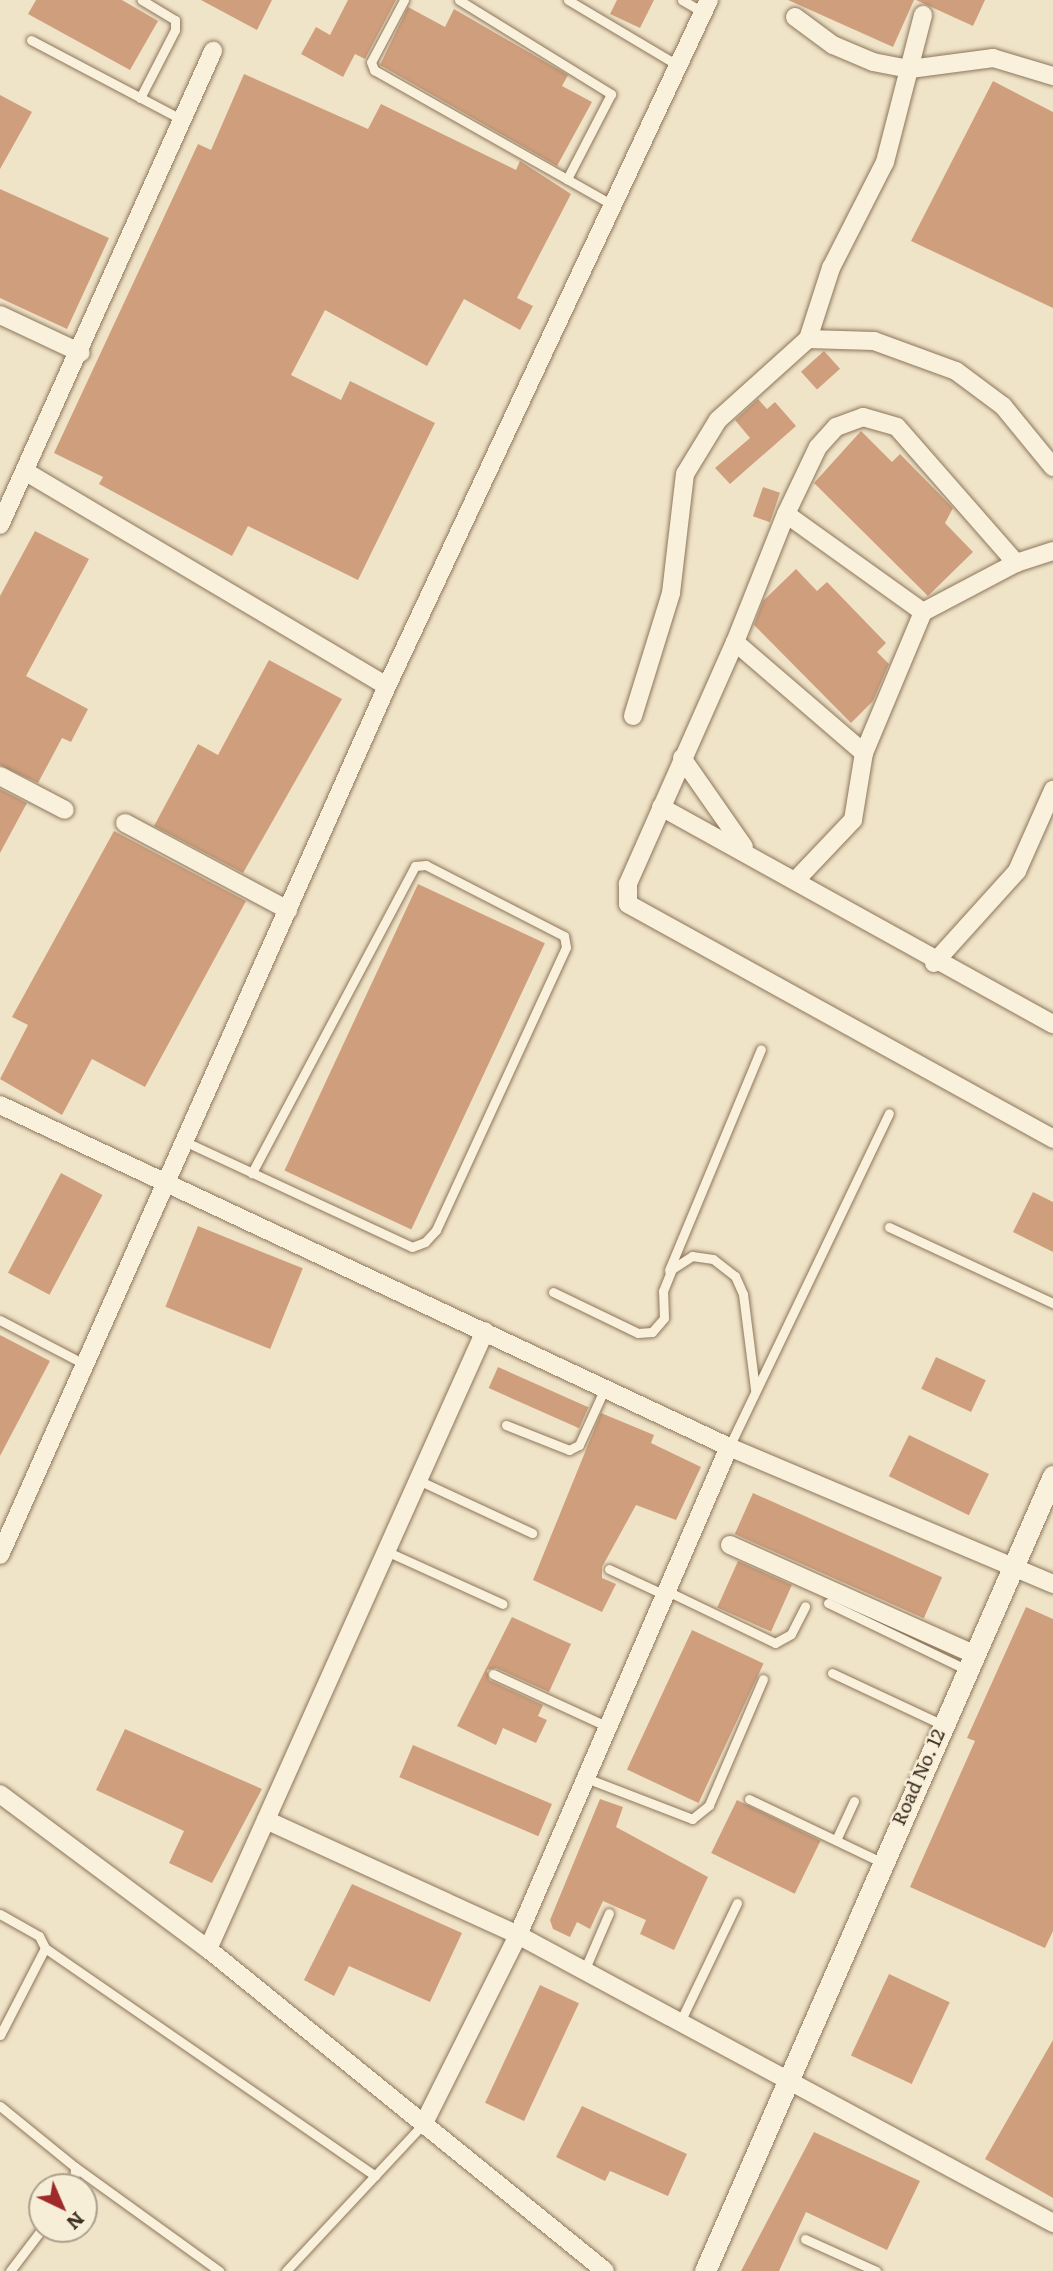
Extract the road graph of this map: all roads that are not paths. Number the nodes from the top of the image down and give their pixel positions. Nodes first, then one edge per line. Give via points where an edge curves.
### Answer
1 (142, 0) edge
2 (404, 0) edge
3 (459, 0) edge
4 (568, 0) edge
5 (682, 0) edge
6 (706, 6) edge
7 (923, 15) dead end
8 (795, 17) dead end
9 (31, 40) dead end
10 (213, 51) dead end
11 (676, 64) junction
12 (910, 69) junction
13 (1053, 76) edge
14 (141, 98) junction
15 (183, 120) junction
16 (567, 179) junction
17 (611, 204) junction
18 (0, 315) edge
19 (808, 339) junction
20 (81, 353) junction
21 (1053, 467) edge
22 (28, 473) junction
23 (786, 514) junction
24 (0, 525) edge
25 (1053, 551) edge
26 (1016, 563) junction
27 (923, 612) junction
28 (735, 642) junction
29 (387, 686) junction
30 (634, 716) dead end
31 (864, 753) junction
32 (682, 758) junction
33 (0, 776) edge
34 (1052, 794) edge
35 (661, 807) junction
36 (65, 810) dead end
37 (125, 823) dead end
38 (746, 850) junction
39 (796, 880) junction
40 (288, 910) junction
41 (934, 962) junction
42 (1053, 1024) edge
43 (761, 1049) dead end
44 (0, 1105) edge
45 (889, 1114) dead end
46 (1053, 1139) edge
47 (186, 1142) junction
48 (253, 1173) junction
49 (169, 1180) junction
50 (889, 1227) dead end
51 (665, 1278) junction
52 (553, 1292) dead end
53 (1053, 1303) edge
54 (0, 1321) edge
55 (485, 1331) junction
56 (86, 1365) junction
57 (605, 1388) junction
58 (755, 1391) junction
59 (506, 1425) dead end
60 (729, 1447) junction
61 (1053, 1476) edge
62 (418, 1480) junction
63 (531, 1533) dead end
64 (730, 1545) dead end
65 (386, 1551) junction
66 (0, 1555) edge
67 (1011, 1564) junction
68 (609, 1569) dead end
69 (1053, 1584) edge
70 (666, 1593) junction
71 (828, 1603) dead end
72 (503, 1604) dead end
73 (805, 1606) dead end
74 (969, 1661) junction
75 (832, 1673) dead end
76 (493, 1674) dead end
77 (764, 1679) dead end
78 (941, 1724) junction
79 (608, 1727) junction
80 (586, 1779) junction
81 (0, 1794) edge
82 (750, 1800) dead end
83 (854, 1801) dead end
84 (265, 1820) junction
85 (836, 1840) junction
86 (881, 1862) junction
87 (737, 1903) dead end
88 (609, 1913) dead end
89 (0, 1914) edge
90 (518, 1935) junction
91 (45, 1948) junction
92 (208, 1949) junction
93 (584, 1970) junction
94 (680, 2022) junction
95 (0, 2035) edge
96 (786, 2080) junction
97 (0, 2106) edge
98 (424, 2123) junction
99 (75, 2167) junction
100 (75, 2173) edge
101 (375, 2176) junction
102 (1053, 2222) edge
103 (805, 2239) dead end
104 (31, 2243) edge
105 (10, 2271) edge
106 (219, 2271) edge
107 (286, 2271) edge
108 (605, 2271) edge
109 (705, 2271) edge
110 (876, 2271) edge

1 - 14 lane via 175,20 175,30
2 - 16 lane via 371,62 374,70
3 - 16 lane via 611,94
4 - 11 lane
5 - 6 lane
6 - 11 street
7 - 12 street
8 - 12 street via 851,56
9 - 14 lane
10 - 15 street
11 - 17 street
12 - 13 street via 993,58
12 - 19 street via 885,162 831,268
14 - 15 lane
15 - 20 street
16 - 17 lane
17 - 29 street
18 - 20 street
19 - 21 street via 826,335 874,341 956,371 1003,406
19 - 30 street via 718,420 685,474 671,593
20 - 22 street
22 - 24 street
22 - 29 street
23 - 26 street via 830,432 863,417 887,420
23 - 27 street
23 - 28 street
25 - 26 street
26 - 27 street
27 - 31 street
28 - 31 street
28 - 32 street
29 - 40 street
31 - 39 street via 853,820
32 - 35 street
32 - 38 street
33 - 36 street
34 - 41 street via 1017,871
35 - 38 street
35 - 46 street via 628,884 635,911
37 - 40 street
38 - 39 street
39 - 41 street
40 - 47 street
41 - 42 street
43 - 51 lane
44 - 49 street
45 - 58 lane
47 - 48 lane
47 - 49 street
48 - 48 lane via 412,1247 425,1242 566,947 564,936 426,865 415,866
49 - 55 street
49 - 56 street
50 - 53 lane
51 - 52 lane via 664,1318 652,1332 638,1333
51 - 58 lane via 682,1261 701,1256 735,1276 745,1303
54 - 56 lane
55 - 57 street
55 - 62 street
56 - 66 street
57 - 59 lane via 579,1445 569,1450
57 - 60 street
58 - 60 lane
60 - 67 street
60 - 70 street
61 - 67 street, Road No. 12
62 - 63 lane
62 - 65 street
64 - 74 street
65 - 72 lane
65 - 84 street
67 - 69 street
67 - 74 street, Road No. 12
68 - 70 lane
70 - 73 lane via 775,1643 791,1634
70 - 79 street
71 - 74 lane
74 - 78 street, Road No. 12
75 - 78 lane
76 - 79 lane
77 - 80 lane via 709,1805 692,1819
78 - 86 street, Road No. 12
79 - 80 street
80 - 90 street
81 - 92 street
82 - 85 lane
83 - 85 lane
84 - 90 street
84 - 92 street
85 - 86 lane
86 - 96 street, Road No. 12
87 - 94 lane
88 - 93 lane
89 - 91 lane via 39,1936
90 - 93 street
90 - 98 street
91 - 95 lane
91 - 101 lane
92 - 98 street
93 - 94 street
94 - 96 street
96 - 102 street
96 - 109 street, Road No. 12
97 - 99 lane
98 - 101 lane
98 - 108 street
99 - 100 lane
99 - 106 lane
101 - 107 lane
103 - 110 lane
104 - 105 lane

